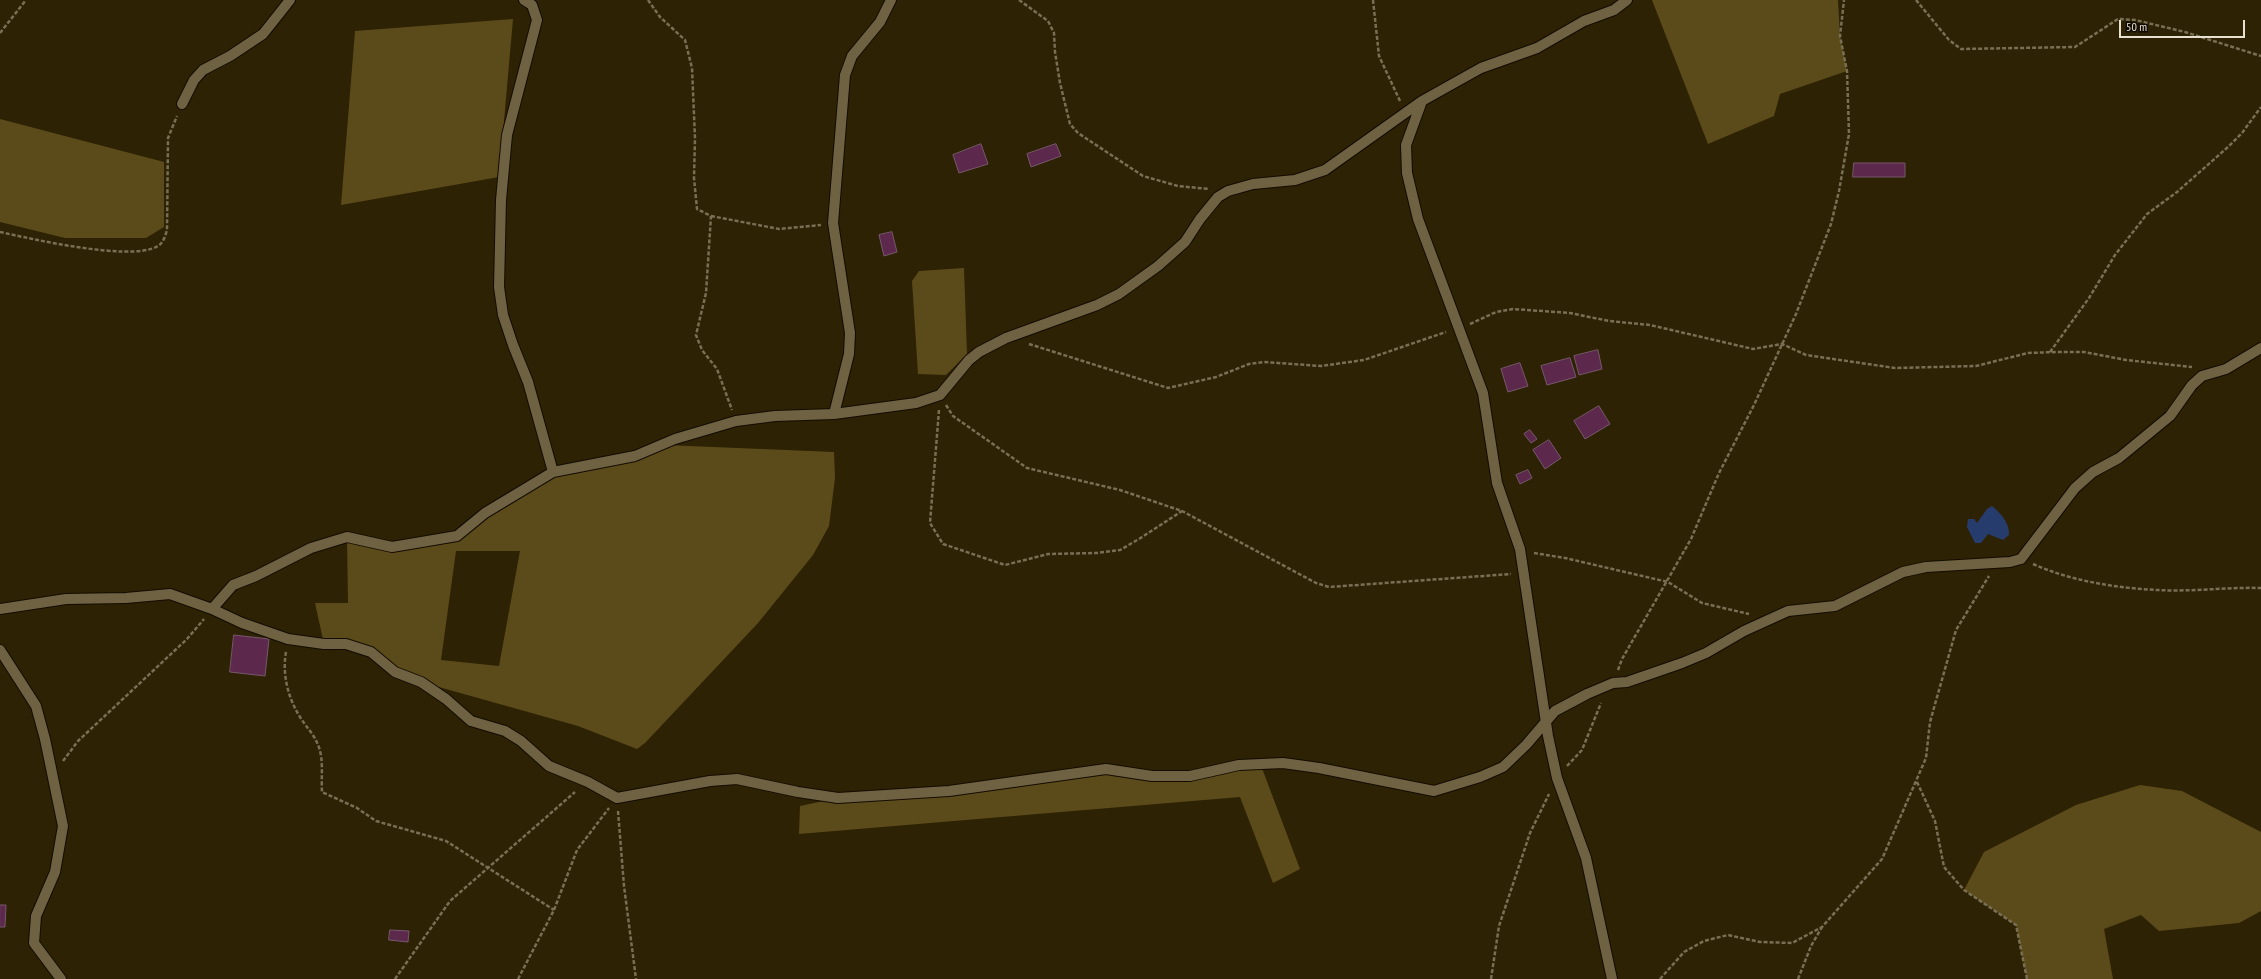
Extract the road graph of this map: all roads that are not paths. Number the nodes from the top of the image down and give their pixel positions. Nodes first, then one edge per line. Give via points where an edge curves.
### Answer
1 (290, 0) edge
2 (524, 0) edge
3 (891, 0) edge
4 (1627, 0) edge
5 (1422, 101) junction
6 (182, 104) road end
7 (2261, 348) edge
8 (834, 414) junction
9 (553, 472) junction
10 (0, 609) edge
11 (212, 609) junction
12 (0, 650) edge
13 (1545, 721) junction
14 (52, 968) junction
15 (54, 979) edge
16 (61, 979) edge
17 (1612, 979) edge

1 - 6 street via 263,34 203,70 194,80
2 - 9 street via 532,5 537,20 507,135 500,200 498,288 503,315 528,382
3 - 8 street via 880,22 852,56 845,75 833,223 850,333 849,354
4 - 5 street via 1614,10 1584,21 1537,48 1481,68
5 - 8 street via 1325,170 1295,180 1253,184 1228,191 1218,197 1185,242 1158,266 1119,294 1097,305 1006,338 969,360 940,395 916,403
5 - 13 street via 1406,145 1407,173 1418,219 1483,394 1497,483 1520,549
7 - 13 street via 2192,385 2170,416 2119,458 2093,472 2075,488 2021,559 2010,562 1926,567 1903,572 1835,606 1788,612 1744,631 1706,654 1626,682 1613,683 1555,711
8 - 9 street via 776,416 736,422 675,439 635,456
9 - 11 street via 485,513 456,536 392,547 348,537 311,548 233,585
10 - 11 street via 66,599 170,594
11 - 13 street via 242,624 288,639 346,644 371,652 395,672 421,682 471,721 505,731 521,741 549,766 588,782 617,798 710,781 737,779 798,792 845,798 949,792 1106,769 1152,776 1190,776 1238,765 1283,763 1434,791 1503,767 1526,745
12 - 14 street via 36,706 63,826 55,872 36,916 34,943
13 - 17 street via 1557,778 1586,858
14 - 15 street
14 - 16 street

